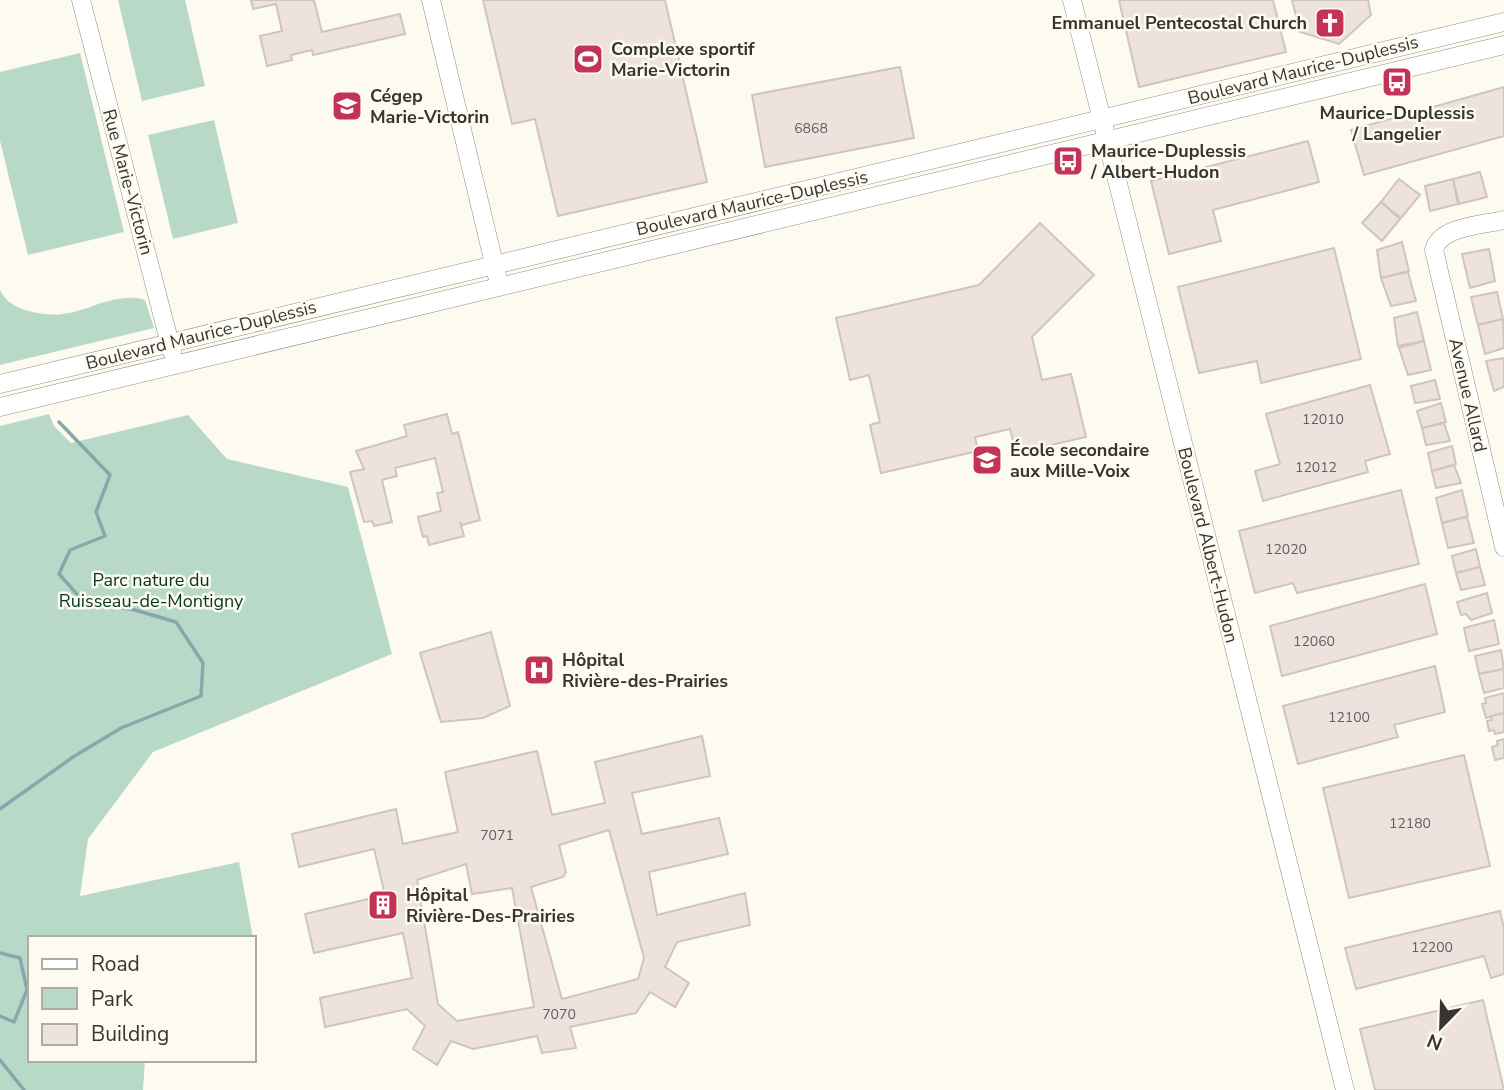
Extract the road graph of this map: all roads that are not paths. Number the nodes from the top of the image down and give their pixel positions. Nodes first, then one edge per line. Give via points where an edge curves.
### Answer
1 (81, 0) edge
2 (431, 0) edge
3 (1072, 0) edge
4 (1504, 22) edge
5 (1504, 45) edge
6 (1103, 119) junction
7 (1108, 140) junction
8 (1504, 220) edge
9 (495, 265) junction
10 (500, 286) junction
11 (170, 343) junction
12 (174, 363) junction
13 (0, 384) edge
14 (0, 407) edge
15 (1504, 547) edge
16 (1345, 1090) edge

1 - 11 street, Rue Marie-Victorin
2 - 9 street
3 - 6 street, Boulevard Albert-Hudon
4 - 6 street, Boulevard Maurice-Duplessis
5 - 7 street, Boulevard Maurice-Duplessis
6 - 7 street, Boulevard Albert-Hudon
6 - 9 street, Boulevard Maurice-Duplessis
7 - 10 street, Boulevard Maurice-Duplessis
7 - 16 street, Boulevard Albert-Hudon
8 - 15 street, Avenue Allard via 1445,235 1436,242 1434,259
9 - 10 street
9 - 11 street, Boulevard Maurice-Duplessis
10 - 12 street, Boulevard Maurice-Duplessis
11 - 12 street, Rue Marie-Victorin
11 - 13 street, Boulevard Maurice-Duplessis
12 - 14 street, Boulevard Maurice-Duplessis

